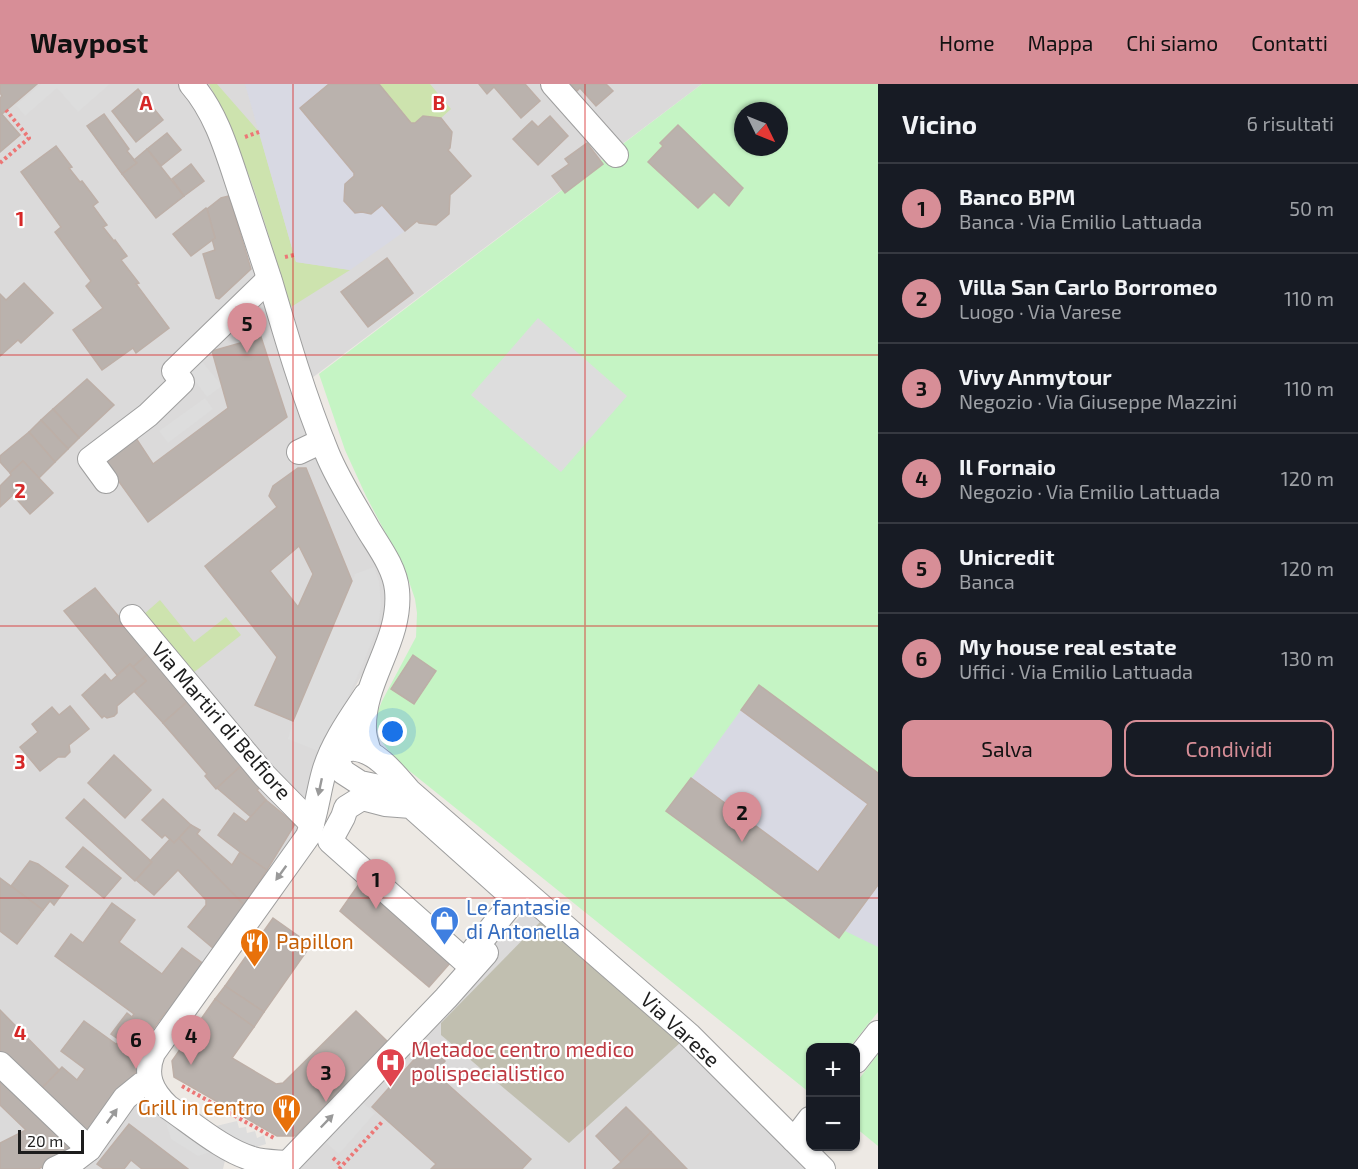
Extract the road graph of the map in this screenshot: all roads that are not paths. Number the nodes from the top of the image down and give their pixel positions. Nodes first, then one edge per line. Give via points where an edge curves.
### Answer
1 (191, 84) edge
2 (552, 84) edge
3 (616, 155) dead end
4 (269, 279) junction
5 (322, 441) junction
6 (299, 452) dead end
7 (106, 481) dead end
8 (132, 617) dead end
9 (370, 688) junction
10 (332, 752) junction
11 (369, 752) junction
12 (409, 791) junction
13 (312, 824) junction
14 (366, 874) joint
15 (531, 898) junction
16 (878, 1033) edge
17 (860, 1055) edge
18 (0, 1064) edge
19 (150, 1082) junction
20 (806, 1124) edge
21 (794, 1140) junction
22 (89, 1149) junction
23 (284, 1158) edge
24 (233, 1160) edge
25 (55, 1169) edge
26 (823, 1169) edge

1 - 4 street via 207,105 220,134
2 - 3 street
4 - 5 street
4 - 7 street via 174,370 182,382 148,415 90,459
5 - 6 street
5 - 9 street via 336,474 396,581 397,617
8 - 13 street, Via Martiri di Belfiore via 264,775
9 - 10 street
9 - 11 street via 364,731
10 - 11 street via 354,748
10 - 12 street via 343,772 360,783
10 -> 13 street
11 - 12 street, Via Varese
12 - 15 street, Via Varese
13 -> 19 street via 308,836 153,1053 148,1070
14 - 14 street via 465,961 515,899 411,806 362,798 346,808 330,841
15 - 21 street, Via Varese via 688,1035
23 -> 15 street via 446,998
16 - 17 street
18 - 22 street
22 -> 19 street via 125,1098
19 - 24 street via 168,1107
20 - 21 street
21 - 26 street, Via Varese
22 - 25 street
23 - 24 street

